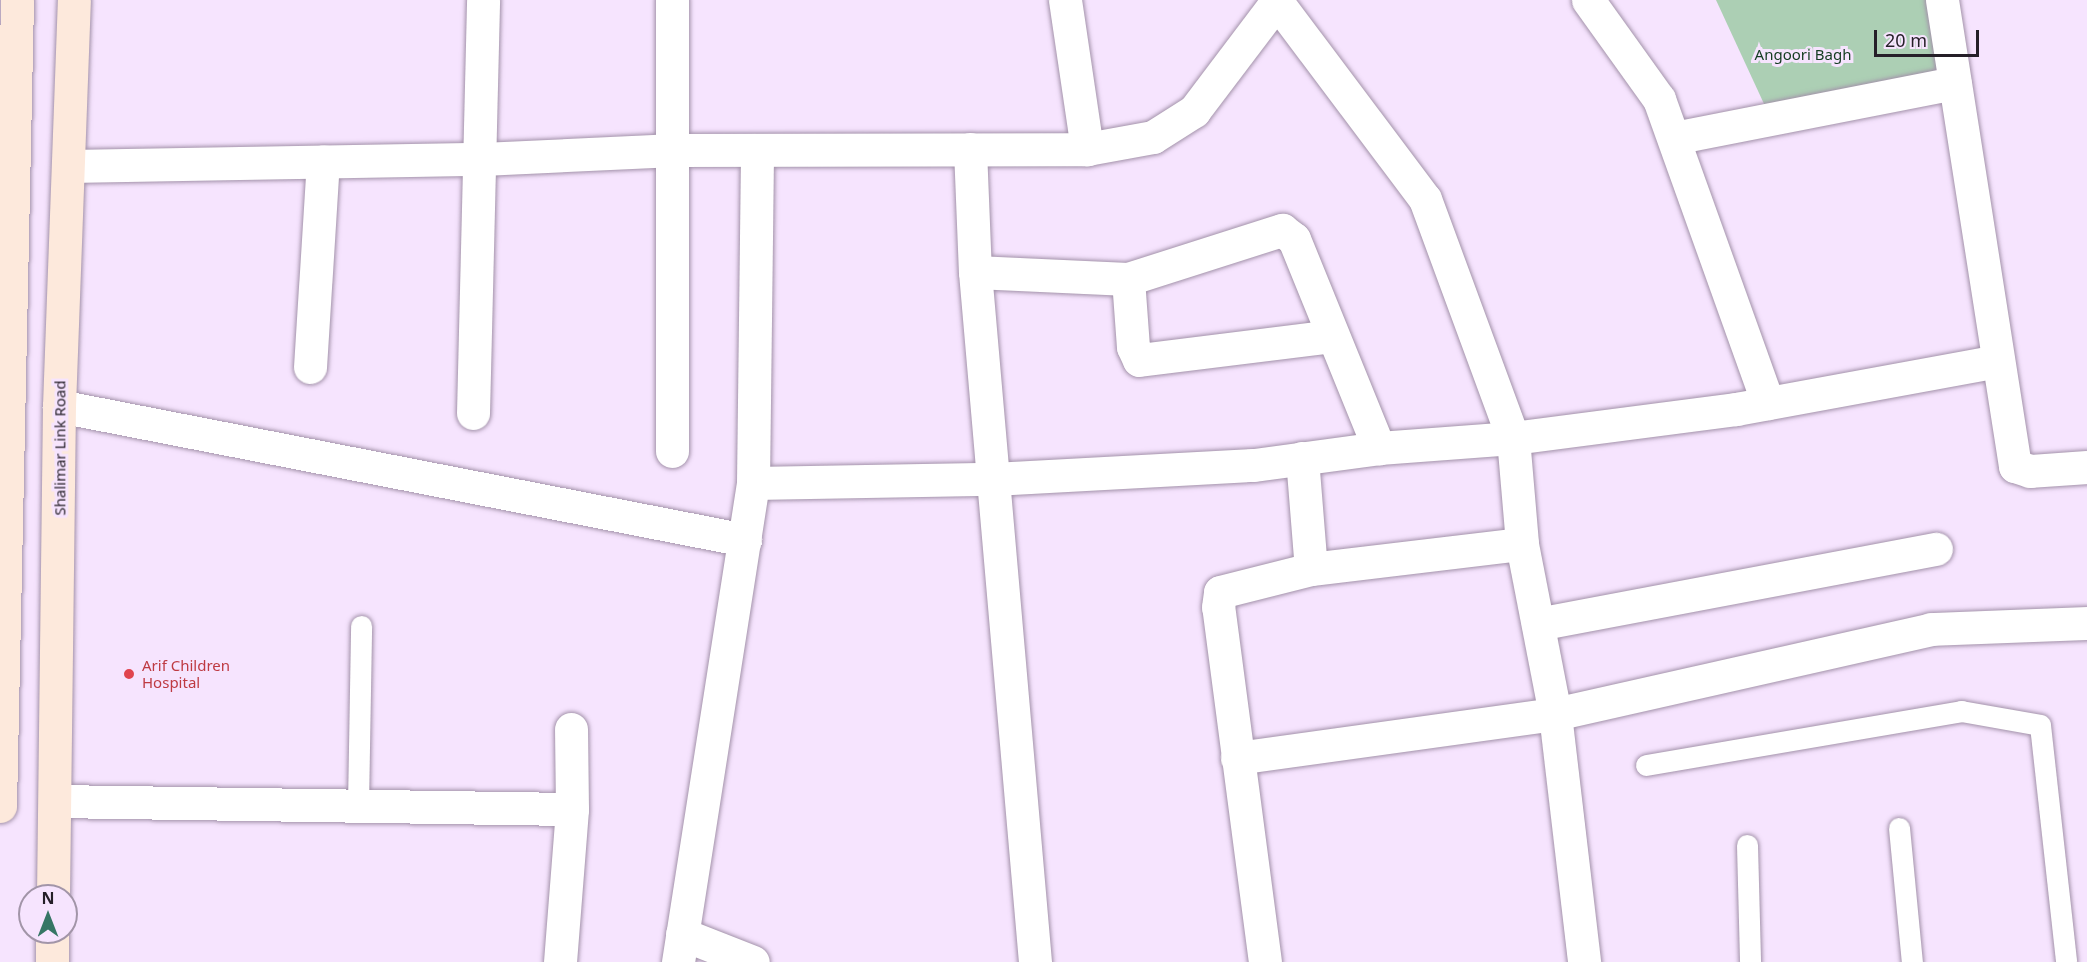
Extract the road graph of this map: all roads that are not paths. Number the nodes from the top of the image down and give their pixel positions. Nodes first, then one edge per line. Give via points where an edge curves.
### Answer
1 (17, 0) edge
2 (74, 0) edge
3 (483, 0) edge
4 (672, 0) edge
5 (1065, 0) edge
6 (1588, 0) edge
7 (1942, 0) edge
8 (1278, 1) edge
9 (1955, 83) junction
10 (1674, 138) junction
11 (970, 149) junction
12 (1087, 149) junction
13 (675, 150) junction
14 (757, 150) junction
15 (482, 159) junction
16 (323, 161) junction
17 (69, 166) junction
18 (975, 272) junction
19 (1128, 279) junction
20 (1332, 336) junction
21 (1997, 361) junction
22 (310, 367) dead end
23 (5, 392) edge
24 (1768, 403) junction
25 (59, 406) junction
26 (473, 413) dead end
27 (1513, 438) junction
28 (1379, 448) junction
29 (672, 451) dead end
30 (1302, 458) junction
31 (2087, 467) edge
32 (993, 479) junction
33 (753, 483) junction
34 (745, 540) junction
35 (1522, 544) junction
36 (1936, 549) dead end
37 (3, 554) edge
38 (1311, 569) junction
39 (2087, 623) edge
40 (1538, 624) junction
41 (361, 626) dead end
42 (1556, 714) junction
43 (571, 729) dead end
44 (1, 748) edge
45 (1237, 758) junction
46 (1646, 765) dead end
47 (55, 801) junction
48 (358, 805) junction
49 (0, 806) edge
50 (572, 809) junction
51 (1899, 828) dead end
52 (1747, 845) dead end
53 (53, 884) edge
54 (52, 944) edge
55 (680, 948) edge
56 (52, 962) edge
57 (560, 962) edge
58 (753, 962) edge
59 (1035, 962) edge
60 (1265, 962) edge
61 (1584, 962) edge
62 (1750, 962) edge
63 (1912, 962) edge
64 (2066, 962) edge

1 - 23 main road
2 - 17 main road, Shalimar Link Road
3 - 15 street
4 - 13 street
5 - 12 street
6 - 10 street via 1659,99
7 - 9 street
8 - 12 street via 1194,111 1153,136
8 - 27 street via 1425,199
9 - 10 street
9 - 21 street
10 - 24 street
11 - 12 street
11 - 14 street
11 - 18 street
13 - 14 street
13 - 15 street
13 - 29 street
14 - 33 street
15 - 16 street
15 - 26 street
16 - 17 street
16 - 22 street
17 - 25 main road, Shalimar Link Road
18 - 19 street
18 - 32 street
19 - 20 street via 1133,347 1139,360
19 - 20 street via 1282,230 1294,239
20 - 28 street
21 - 24 street
21 - 31 street via 2015,466 2030,471
23 - 37 main road
24 - 27 street
25 - 34 street
25 - 47 main road, Shalimar Link Road
27 - 28 street
27 - 35 street
28 - 30 street
30 - 32 street via 1254,465
30 - 38 street
32 - 33 street
32 - 59 street
33 - 34 street
34 - 55 street
35 - 38 street
35 - 40 street
36 - 40 street
37 - 44 main road
38 - 45 street via 1220,592 1218,607
39 - 42 street via 1931,629
40 - 42 street
41 - 48 lane
42 - 45 street
42 - 61 street
43 - 50 street
44 - 49 main road
45 - 60 street
46 - 64 lane via 1961,711 2040,725
47 - 48 street
47 - 53 main road, Shalimar Link Road
48 - 50 street
50 - 57 street
51 - 63 lane
52 - 62 lane
54 - 56 main road
55 - 58 street

